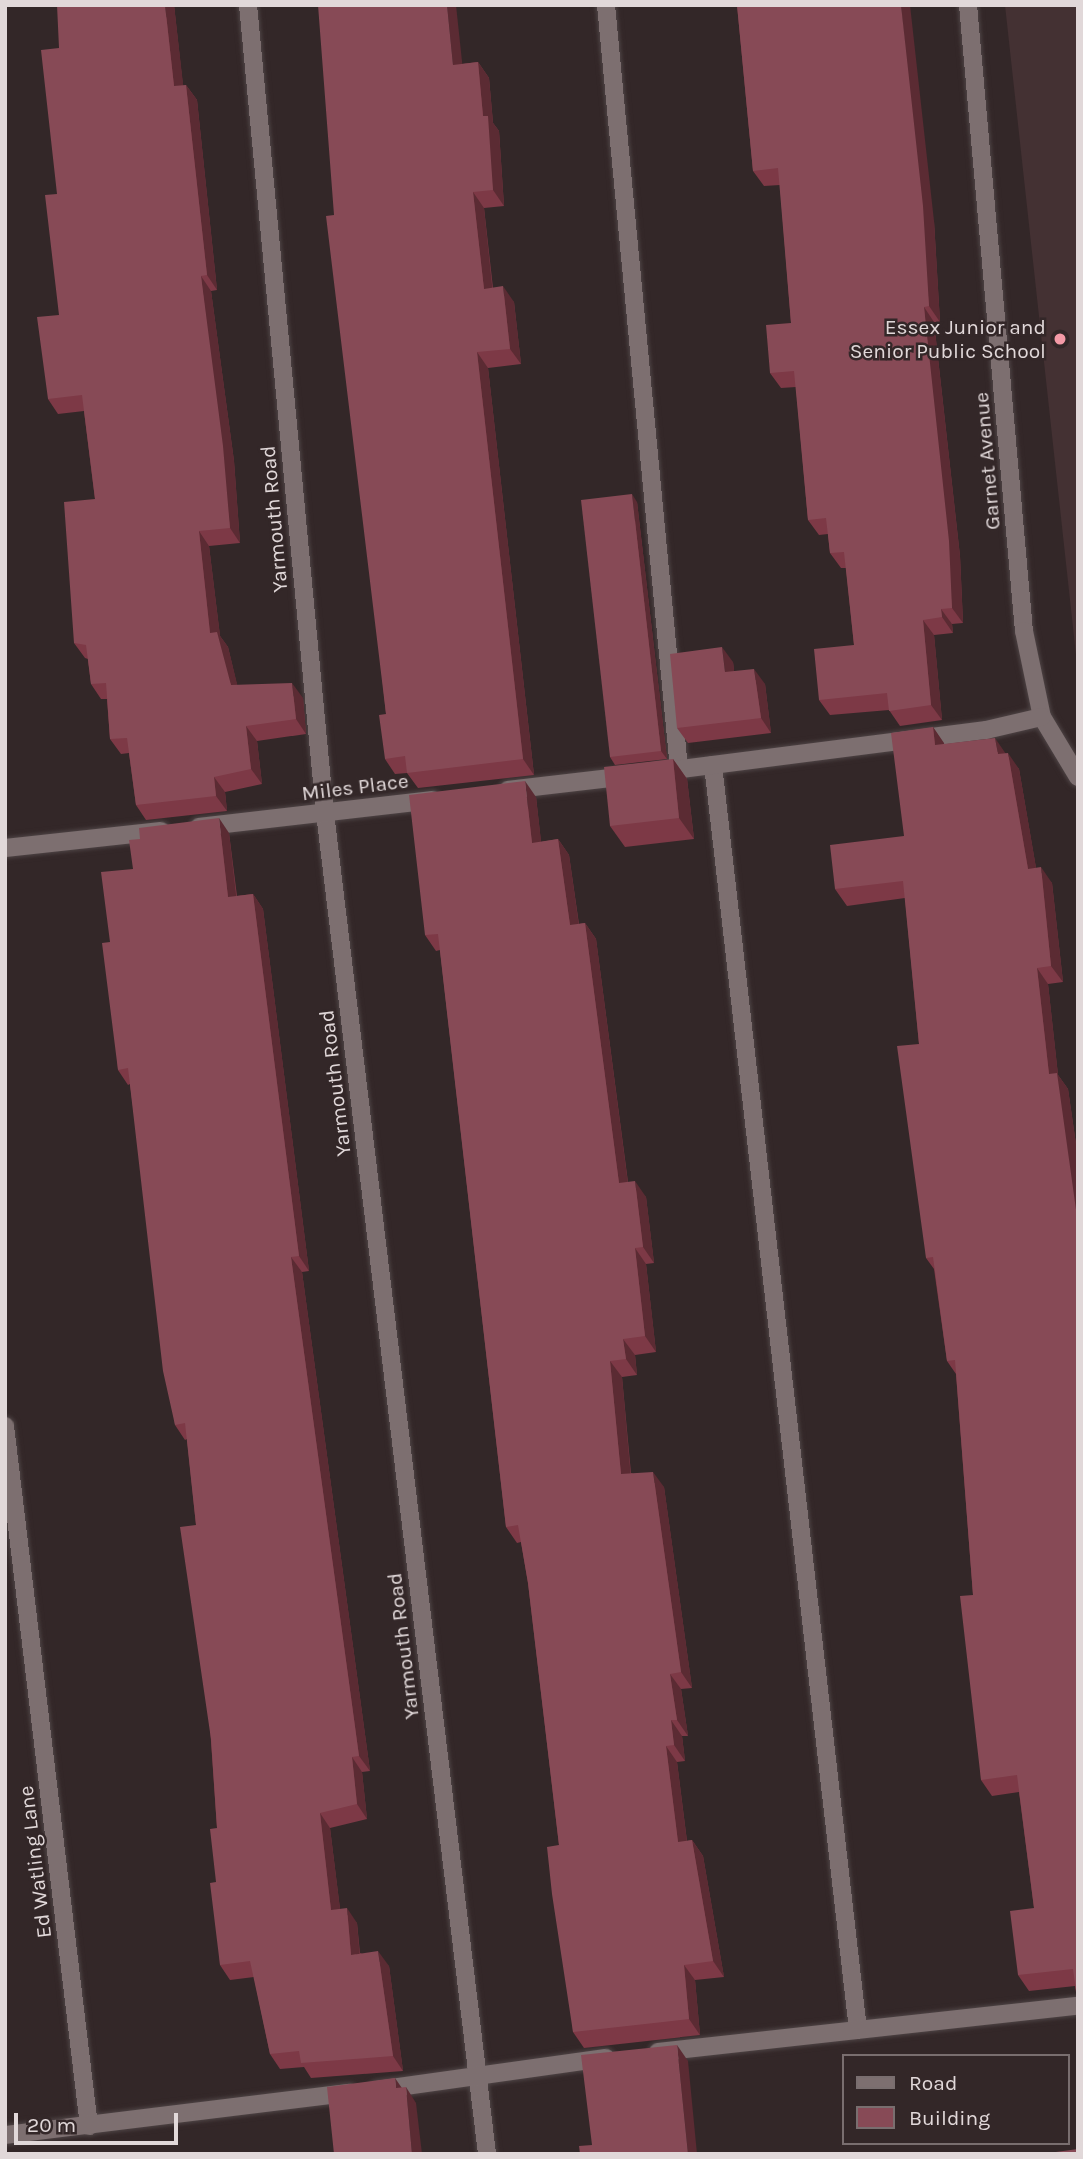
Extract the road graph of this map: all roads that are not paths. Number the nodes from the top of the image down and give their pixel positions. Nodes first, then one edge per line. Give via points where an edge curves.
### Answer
1 (248, 5) edge
2 (606, 5) edge
3 (968, 5) edge
4 (1042, 717) junction
5 (713, 765) junction
6 (679, 769) junction
7 (1078, 777) edge
8 (492, 793) edge
9 (452, 798) edge
10 (324, 813) junction
11 (5, 848) edge
12 (5, 1426) edge
13 (1078, 2006) edge
14 (858, 2030) junction
15 (479, 2075) junction
16 (89, 2126) junction
17 (5, 2136) edge
18 (487, 2154) edge

1 - 10 street, Yarmouth Road
2 - 6 street
3 - 4 street, Garnet Avenue via 1024,631
4 - 5 street
4 - 7 street, Garnet Avenue
5 - 6 street
5 - 14 street
6 - 8 street
9 - 10 street, Miles Place
10 - 11 street, Miles Place
10 - 15 street, Yarmouth Road
12 - 16 street, Ed Watling Lane
13 - 14 street
14 - 15 street
15 - 16 street
15 - 18 street, Yarmouth Road
16 - 17 street

